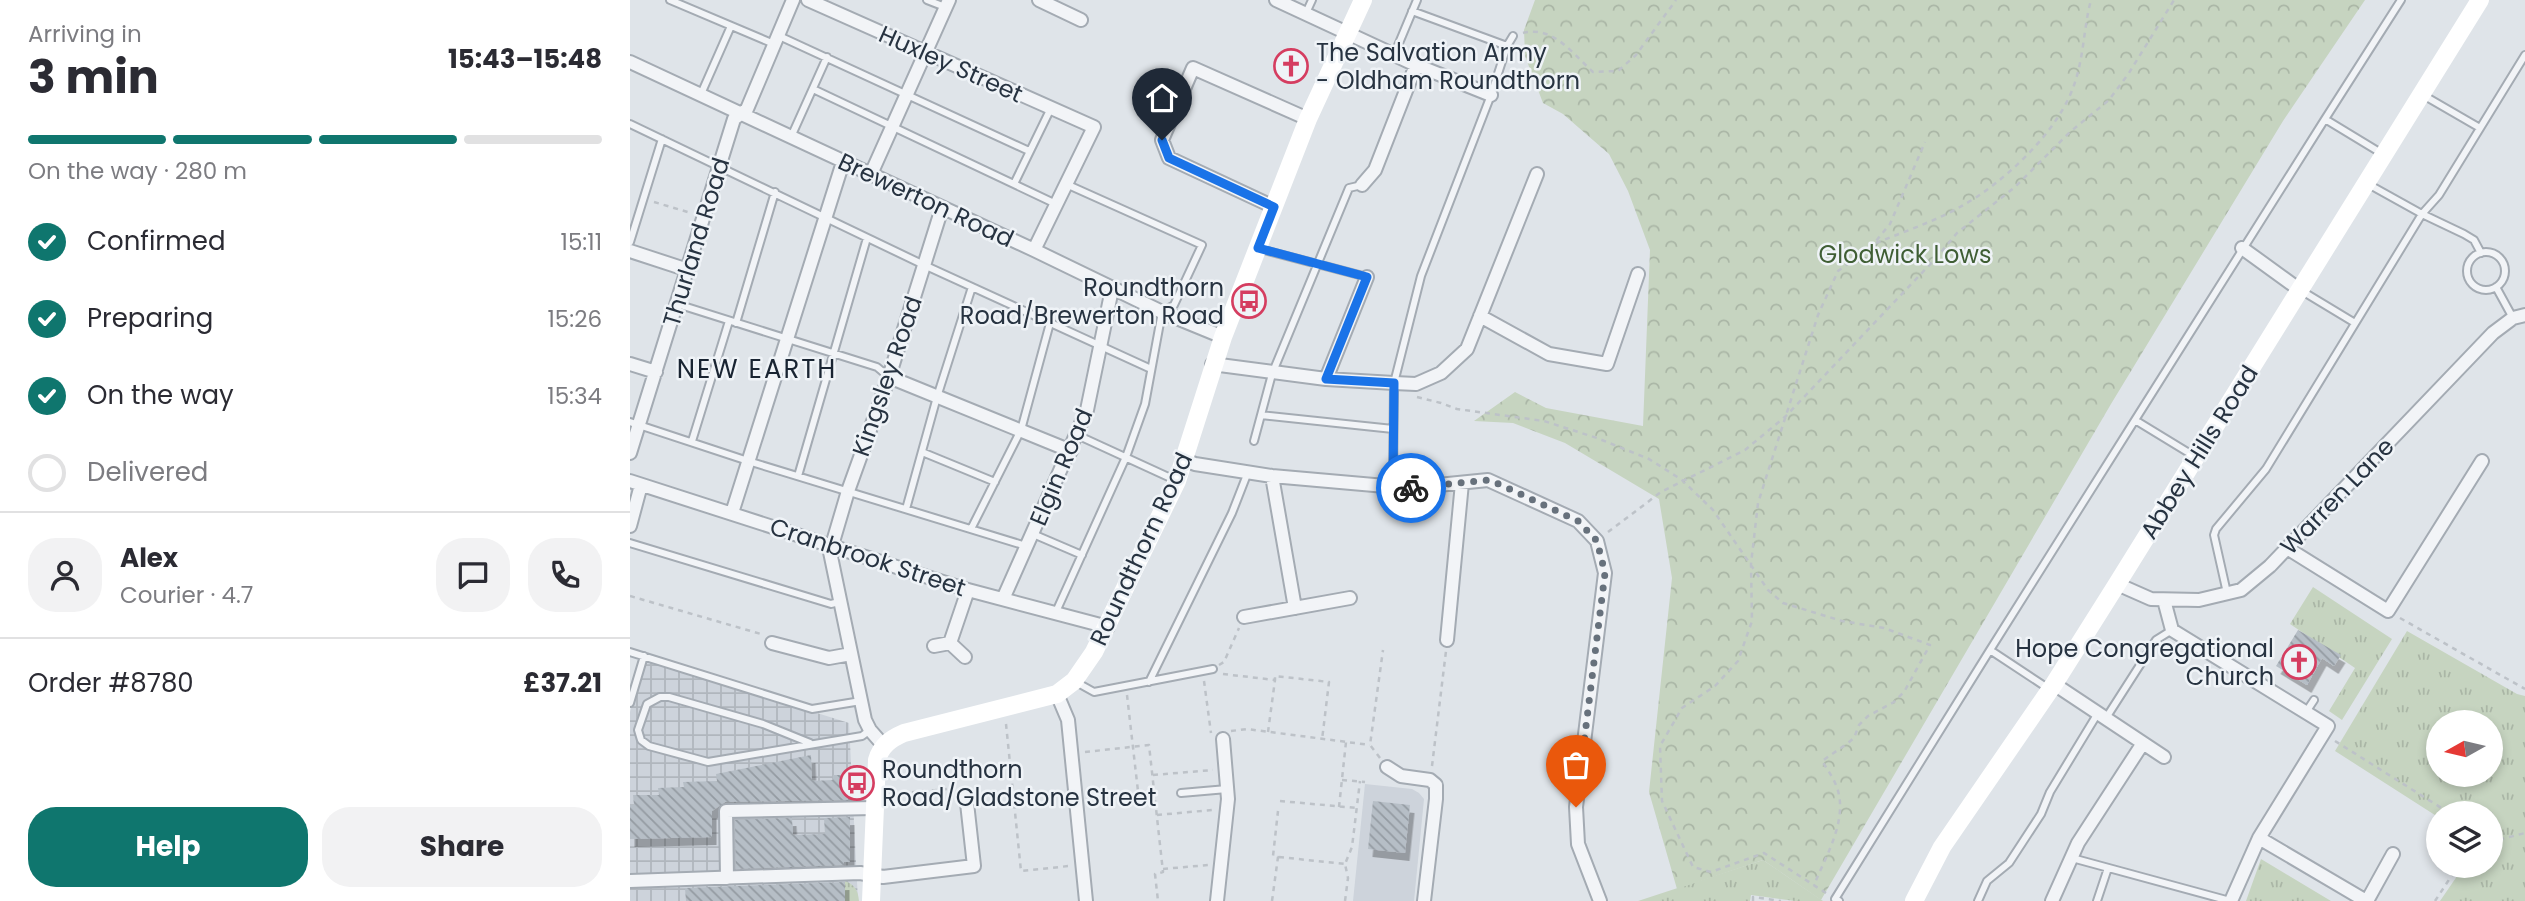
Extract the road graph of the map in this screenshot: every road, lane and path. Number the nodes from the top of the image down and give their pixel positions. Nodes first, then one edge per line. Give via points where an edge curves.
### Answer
1 (670, 0) edge
2 (793, 0) edge
3 (808, 0) edge
4 (928, 0) edge
5 (1039, 0) edge
6 (1276, 0) edge
7 (1312, 0) edge
8 (1363, 0) edge
9 (1417, 0) edge
10 (1676, 0) edge
11 (2091, 0) edge
12 (2174, 0) edge
13 (2401, 0) edge
14 (2480, 0) edge
15 (947, 4) edge
16 (1412, 11) junction
17 (1306, 13) junction
18 (1081, 20) dead end
19 (730, 26) junction
20 (1348, 34) junction
21 (1513, 36) joint
22 (776, 40) junction
23 (1507, 46) junction
24 (925, 53) junction
25 (1394, 55) junction
26 (2525, 55) edge
27 (827, 57) junction
28 (630, 62) edge
29 (1416, 65) junction
30 (813, 89) junction
31 (907, 94) junction
32 (2422, 94) junction
33 (700, 95) junction
34 (1491, 95) junction
35 (1051, 108) junction
36 (740, 114) junction
37 (1308, 119) junction
38 (2325, 119) junction
39 (630, 124) edge
40 (892, 126) junction
41 (2480, 128) junction
42 (791, 137) junction
43 (662, 139) junction
44 (1925, 142) dead end
45 (1028, 151) junction
46 (2384, 155) junction
47 (843, 162) junction
48 (718, 165) junction
49 (871, 174) junction
50 (1538, 174) dead end
51 (2367, 183) junction
52 (1014, 184) junction
53 (1066, 184) junction
54 (1362, 185) joint
55 (775, 192) junction
56 (645, 198) junction
57 (1056, 204) junction
58 (1274, 207) junction
59 (942, 208) junction
60 (2422, 214) junction
61 (704, 217) junction
62 (825, 218) junction
63 (867, 238) junction
64 (630, 242) edge
65 (1873, 245) junction
66 (1258, 248) junction
67 (2242, 248) junction
68 (1034, 250) junction
69 (630, 251) edge
70 (2481, 253) junction
71 (924, 265) junction
72 (1316, 265) junction
73 (688, 270) junction
74 (1638, 274) dead end
75 (1367, 277) joint
76 (972, 287) junction
77 (2496, 287) junction
78 (1112, 289) junction
79 (2300, 290) junction
80 (677, 304) junction
81 (1162, 312) junction
82 (1480, 316) junction
83 (2519, 316) edge
84 (733, 322) junction
85 (1050, 323) junction
86 (2355, 323) junction
87 (1223, 337) junction
88 (786, 340) junction
89 (1100, 346) junction
90 (833, 354) junction
91 (630, 364) edge
92 (1213, 364) junction
93 (1151, 369) junction
94 (656, 372) junction
95 (1272, 373) junction
96 (889, 377) junction
97 (1326, 379) junction
98 (1393, 388) junction
99 (937, 397) junction
100 (1261, 415) junction
101 (1786, 416) junction
102 (2135, 420) junction
103 (635, 423) edge
104 (1393, 429) junction
105 (1021, 430) junction
106 (1077, 435) junction
107 (692, 441) junction
108 (1254, 441) dead end
109 (1071, 451) junction
110 (922, 452) junction
111 (630, 453) edge
112 (1126, 457) junction
113 (2196, 457) junction
114 (1185, 460) junction
115 (748, 461) junction
116 (2482, 461) dead end
117 (1248, 472) junction
118 (799, 476) junction
119 (1272, 476) junction
120 (1177, 481) junction
121 (1682, 481) junction
122 (995, 482) junction
123 (636, 483) edge
124 (1462, 483) junction
125 (1393, 487) junction
126 (848, 491) junction
127 (906, 509) junction
128 (732, 513) junction
129 (630, 526) edge
130 (971, 529) junction
131 (1030, 540) junction
132 (1597, 541) junction
133 (630, 544) edge
134 (833, 545) junction
135 (2287, 548) junction
136 (1082, 555) junction
137 (1751, 564) junction
138 (2117, 584) junction
139 (968, 590) junction
140 (2227, 593) junction
141 (630, 596) edge
142 (1350, 598) dead end
143 (1003, 599) junction
144 (2164, 600) junction
145 (839, 602) junction
146 (1295, 608) junction
147 (2388, 611) junction
148 (1055, 614) junction
149 (1244, 617) dead end
150 (1108, 626) junction
151 (2172, 630) junction
152 (1447, 640) joint
153 (772, 643) joint
154 (950, 643) junction
155 (934, 646) dead end
156 (1383, 650) dead end
157 (1990, 650) junction
158 (630, 652) edge
159 (851, 654) junction
160 (644, 656) junction
161 (965, 657) dead end
162 (1213, 668) dead end
163 (1221, 674) dead end
164 (1275, 680) junction
165 (1074, 681) junction
166 (1149, 682) junction
167 (1126, 686) junction
168 (2052, 687) junction
169 (2525, 689) edge
170 (1057, 694) junction
171 (2314, 700) dead end
172 (861, 701) junction
173 (630, 703) edge
174 (2306, 712) junction
175 (2102, 716) junction
176 (1005, 718) dead end
177 (870, 730) junction
178 (2325, 730) junction
179 (1268, 732) junction
180 (1223, 736) joint
181 (1322, 740) junction
182 (1346, 742) junction
183 (810, 743) junction
184 (2143, 743) junction
185 (884, 746) junction
186 (1133, 747) junction
187 (1078, 753) dead end
188 (2164, 758) dead end
189 (1387, 767) dead end
190 (1216, 769) dead end
191 (1153, 775) junction
192 (1342, 780) junction
193 (1430, 780) junction
194 (1360, 781) junction
195 (1366, 782) dead end
196 (947, 789) dead end
197 (1227, 789) junction
198 (1181, 793) dead end
199 (966, 794) dead end
200 (1155, 798) junction
201 (1139, 800) junction
202 (1280, 801) dead end
203 (2432, 801) edge
204 (880, 802) junction
205 (1084, 806) dead end
206 (1339, 807) junction
207 (1357, 808) junction
208 (1219, 810) dead end
209 (1278, 811) dead end
210 (1157, 815) junction
211 (2525, 833) edge
212 (2259, 838) junction
213 (2503, 839) edge
214 (2393, 854) dead end
215 (1278, 857) junction
216 (2072, 858) junction
217 (1212, 864) dead end
218 (1345, 864) junction
219 (1083, 865) junction
220 (2108, 868) junction
221 (1163, 869) junction
222 (872, 876) junction
223 (727, 878) junction
224 (2450, 878) edge
225 (630, 881) edge
226 (1814, 886) junction
227 (1837, 900) edge
228 (871, 901) edge
229 (1086, 901) edge
230 (1158, 901) edge
231 (1217, 901) edge
232 (1272, 901) edge
233 (1345, 901) edge
234 (1424, 901) edge
235 (1600, 901) edge
236 (1753, 901) edge
237 (1781, 901) edge
238 (1914, 901) edge
239 (1978, 901) edge
240 (2052, 901) edge
241 (2097, 901) edge
242 (2231, 901) edge
243 (2366, 901) edge
244 (2435, 901) edge

1 - 19 lane
2 - 22 street, Thurland Road
3 - 24 street, Huxley Street
4 - 15 lane
5 - 18 street
6 - 17 street
7 - 17 lane
8 - 20 street, Roundthorn Road
9 - 16 lane
10 - 21 path via 1636,55 1618,71 1593,72 1549,33 1532,30
11 - 65 path via 2076,81 2036,148 1959,207
12 - 101 path via 2109,100 2015,187 1957,233
13 - 38 lane
14 - 32 street, Abbey Hills Road
15 - 24 street
16 - 23 lane
16 - 25 lane
17 - 20 street
19 - 22 lane
19 - 33 lane
20 - 25 street
20 - 37 street, Roundthorn Road
21 - 23 lane
22 - 27 lane
22 - 36 street, Thurland Road via 747,109
23 - 34 lane
24 - 31 street
24 - 35 street, Huxley Street
25 - 29 street
26 - 41 lane
27 - 30 lane
27 - 31 lane
28 - 33 street, Brewerton Road
29 - 34 street
29 - 54 street via 1375,170
30 - 40 lane
30 - 42 lane
31 - 40 street
31 - 45 lane
32 - 41 lane
32 - 46 street, Abbey Hills Road
33 - 36 street, Brewerton Road
34 - 98 lane via 1422,276
35 - 45 lane
35 - 53 street, Huxley Street via 1094,127
36 - 42 street, Brewerton Road
36 - 48 street, Thurland Road via 734,119
37 - 58 street, Roundthorn Road
37 - 58 street via 1193,68 1162,140 1169,158
38 - 46 lane
38 - 67 lane
39 - 43 lane
40 - 49 street
40 - 52 lane
41 - 60 lane via 2440,195
42 - 47 street, Brewerton Road
43 - 48 lane
43 - 56 lane
44 - 65 path via 1890,224
45 - 52 lane
46 - 51 street, Abbey Hills Road
47 - 49 street, Brewerton Road
47 - 62 street
48 - 55 lane
48 - 61 street, Thurland Road
49 - 59 street, Brewerton Road
50 - 82 street
51 - 60 lane
51 - 79 street, Abbey Hills Road
52 - 57 lane
53 - 57 street
53 - 81 lane via 1202,245 1174,305
54 - 72 lane via 1349,188
55 - 62 lane
55 - 84 lane
56 - 61 path
56 - 64 lane
57 - 68 street
58 - 66 street, Roundthorn Road
59 - 68 street, Brewerton Road
59 - 71 street, Kingsley Road
60 - 70 lane via 2474,240
60 - 86 lane
61 - 73 street, Thurland Road
62 - 63 lane
62 - 88 street
63 - 71 lane
63 - 90 lane
65 - 101 path via 1838,271 1818,314
66 - 72 lane
66 - 87 street, Roundthorn Road
67 - 79 street
67 - 102 lane
68 - 78 street, Brewerton Road
69 - 73 street
70 - 77 lane via 2493,253 2502,261 2505,274
70 - 77 lane via 2471,259 2467,270 2470,282 2481,289
71 - 76 lane
71 - 96 street, Kingsley Road
72 - 75 lane
72 - 95 lane
73 - 80 street, Thurland Road
74 - 82 street via 1607,364 1549,354
75 - 97 street
76 - 85 lane
76 - 99 lane
77 - 83 lane
78 - 81 street, Brewerton Road
78 - 89 street, Elgin Road
79 - 86 lane
79 - 113 street, Abbey Hills Road
80 - 84 lane
80 - 94 street, Thurland Road
81 - 87 street, Brewerton Road
81 - 93 lane
82 - 98 street via 1467,349 1441,373
83 - 135 street, Warren Lane via 2493,333
84 - 88 lane
84 - 107 lane
85 - 89 lane
85 - 105 lane
86 - 140 lane via 2266,469 2216,530
87 - 92 street, Roundthorn Road
88 - 90 lane
88 - 115 street
89 - 93 lane
89 - 106 street, Elgin Road
90 - 96 lane via 877,367
90 - 118 lane
91 - 94 street
92 - 95 street
92 - 114 street, Roundthorn Road
93 - 112 lane via 1145,404
94 - 103 street, Thurland Road
95 - 97 street
95 - 100 lane
96 - 99 street
96 - 126 street, Kingsley Road
97 - 98 street
98 - 104 lane
98 - 121 path via 1457,409 1544,421 1597,438 1649,459
99 - 105 street
99 - 110 lane
100 - 104 lane
100 - 108 lane
101 - 121 path via 1745,450
101 - 137 path via 1758,503
102 - 113 lane
102 - 157 lane
103 - 107 lane
103 - 111 street, Thurland Road
104 - 125 lane
105 - 109 street
105 - 122 lane
106 - 109 street, Elgin Road
106 - 112 lane
107 - 115 lane
109 - 131 street, Elgin Road
110 - 122 lane
110 - 127 lane
112 - 120 lane
112 - 136 lane
113 - 138 street, Abbey Hills Road
114 - 117 street
114 - 120 street, Roundthorn Road
115 - 118 lane
115 - 128 street
116 - 147 street
117 - 119 street
117 - 166 lane
118 - 126 lane
119 - 125 street
119 - 146 street
120 - 150 street, Roundthorn Road
121 - 132 path
121 - 137 path via 1713,510
122 - 130 lane
123 - 128 street, Cranbrook Street
123 - 129 street
124 - 125 street
124 - 132 street via 1488,480 1501,485 1578,521
124 - 152 street
126 - 127 lane
126 - 134 street, Kingsley Road
127 - 130 lane
128 - 134 street, Cranbrook Street
130 - 131 lane
131 - 136 lane
131 - 143 street, Elgin Road
132 - 235 street via 1605,573 1576,807 1578,844
133 - 145 lane via 831,604
134 - 139 street, Cranbrook Street
134 - 145 street, Kingsley Road
135 - 140 street, Warren Lane via 2241,590
135 - 147 street
136 - 148 lane
137 - 226 path via 1752,621 1738,660 1715,686 1682,708 1660,746 1662,801 1693,867 1711,872 1764,853
137 - 226 path via 1783,603 1884,628 1930,645 1895,702 1868,716 1854,738 1822,761 1839,794 1840,812
138 - 144 street, Warren Lane
138 - 168 street, Abbey Hills Road
139 - 143 street, Cranbrook Street
139 - 154 street
140 - 144 street, Warren Lane via 2199,600
141 - 153 path via 759,633
142 - 146 street
143 - 148 street, Cranbrook Street
144 - 151 street
145 - 159 street, Kingsley Road
146 - 149 street
147 - 169 path
148 - 150 street, Cranbrook Street
150 - 165 street, Roundthorn Road
151 - 174 street
151 - 175 lane via 2156,640
152 - 193 path
153 - 159 street via 829,658
154 - 155 street
154 - 161 street
156 - 182 path via 1370,745
157 - 168 lane
157 - 227 lane
158 - 160 lane
159 - 172 street, Kingsley Road
160 - 172 lane via 812,709
160 - 173 lane
162 - 166 lane
163 - 164 path
164 - 179 path
164 - 181 path via 1275,676 1329,682
165 - 167 lane via 1094,692
165 - 170 street, Roundthorn Road
166 - 167 lane
167 - 186 path
168 - 175 street
168 - 238 street, Abbey Hills Road via 1942,848
170 - 185 street, Roundthorn Road via 904,733
170 - 219 street via 1068,720
171 - 174 lane
172 - 177 street, Kingsley Road
174 - 178 street
175 - 184 street
175 - 239 lane via 2009,863 1987,881
176 - 219 path via 1021,871
177 - 183 lane via 862,736
177 - 185 street
178 - 203 path
178 - 212 street
179 - 180 path via 1247,729
179 - 181 path
180 - 197 street
181 - 182 path
182 - 192 path
183 - 183 lane via 708,762 649,746 638,730 647,704 669,697
184 - 188 street
184 - 216 street
185 - 204 street via 877,760
186 - 187 path
186 - 191 path via 1149,745
186 - 201 path
189 - 193 street via 1401,776
190 - 191 path
191 - 200 path
192 - 194 path
192 - 206 path
193 - 234 street via 1436,785 1436,799
194 - 195 path
194 - 207 path
196 - 204 path
197 - 198 lane
197 - 231 street
199 - 222 street via 974,866
200 - 201 path
200 - 210 path
201 - 205 path
202 - 206 path
204 - 222 street
204 - 223 street via 726,811
206 - 207 path
207 - 218 path
208 - 210 path
209 - 215 path via 1273,856
210 - 221 path
211 - 213 path
212 - 242 street
212 - 243 street
214 - 243 street
215 - 218 path
215 - 232 path
216 - 220 lane
216 - 240 street
217 - 221 path
218 - 233 path
219 - 229 street
220 - 241 lane
220 - 242 lane
221 - 230 path via 1155,873
222 - 223 street
222 - 228 street
223 - 225 street
224 - 244 path
226 - 227 path
236 - 237 path via 1753,897

